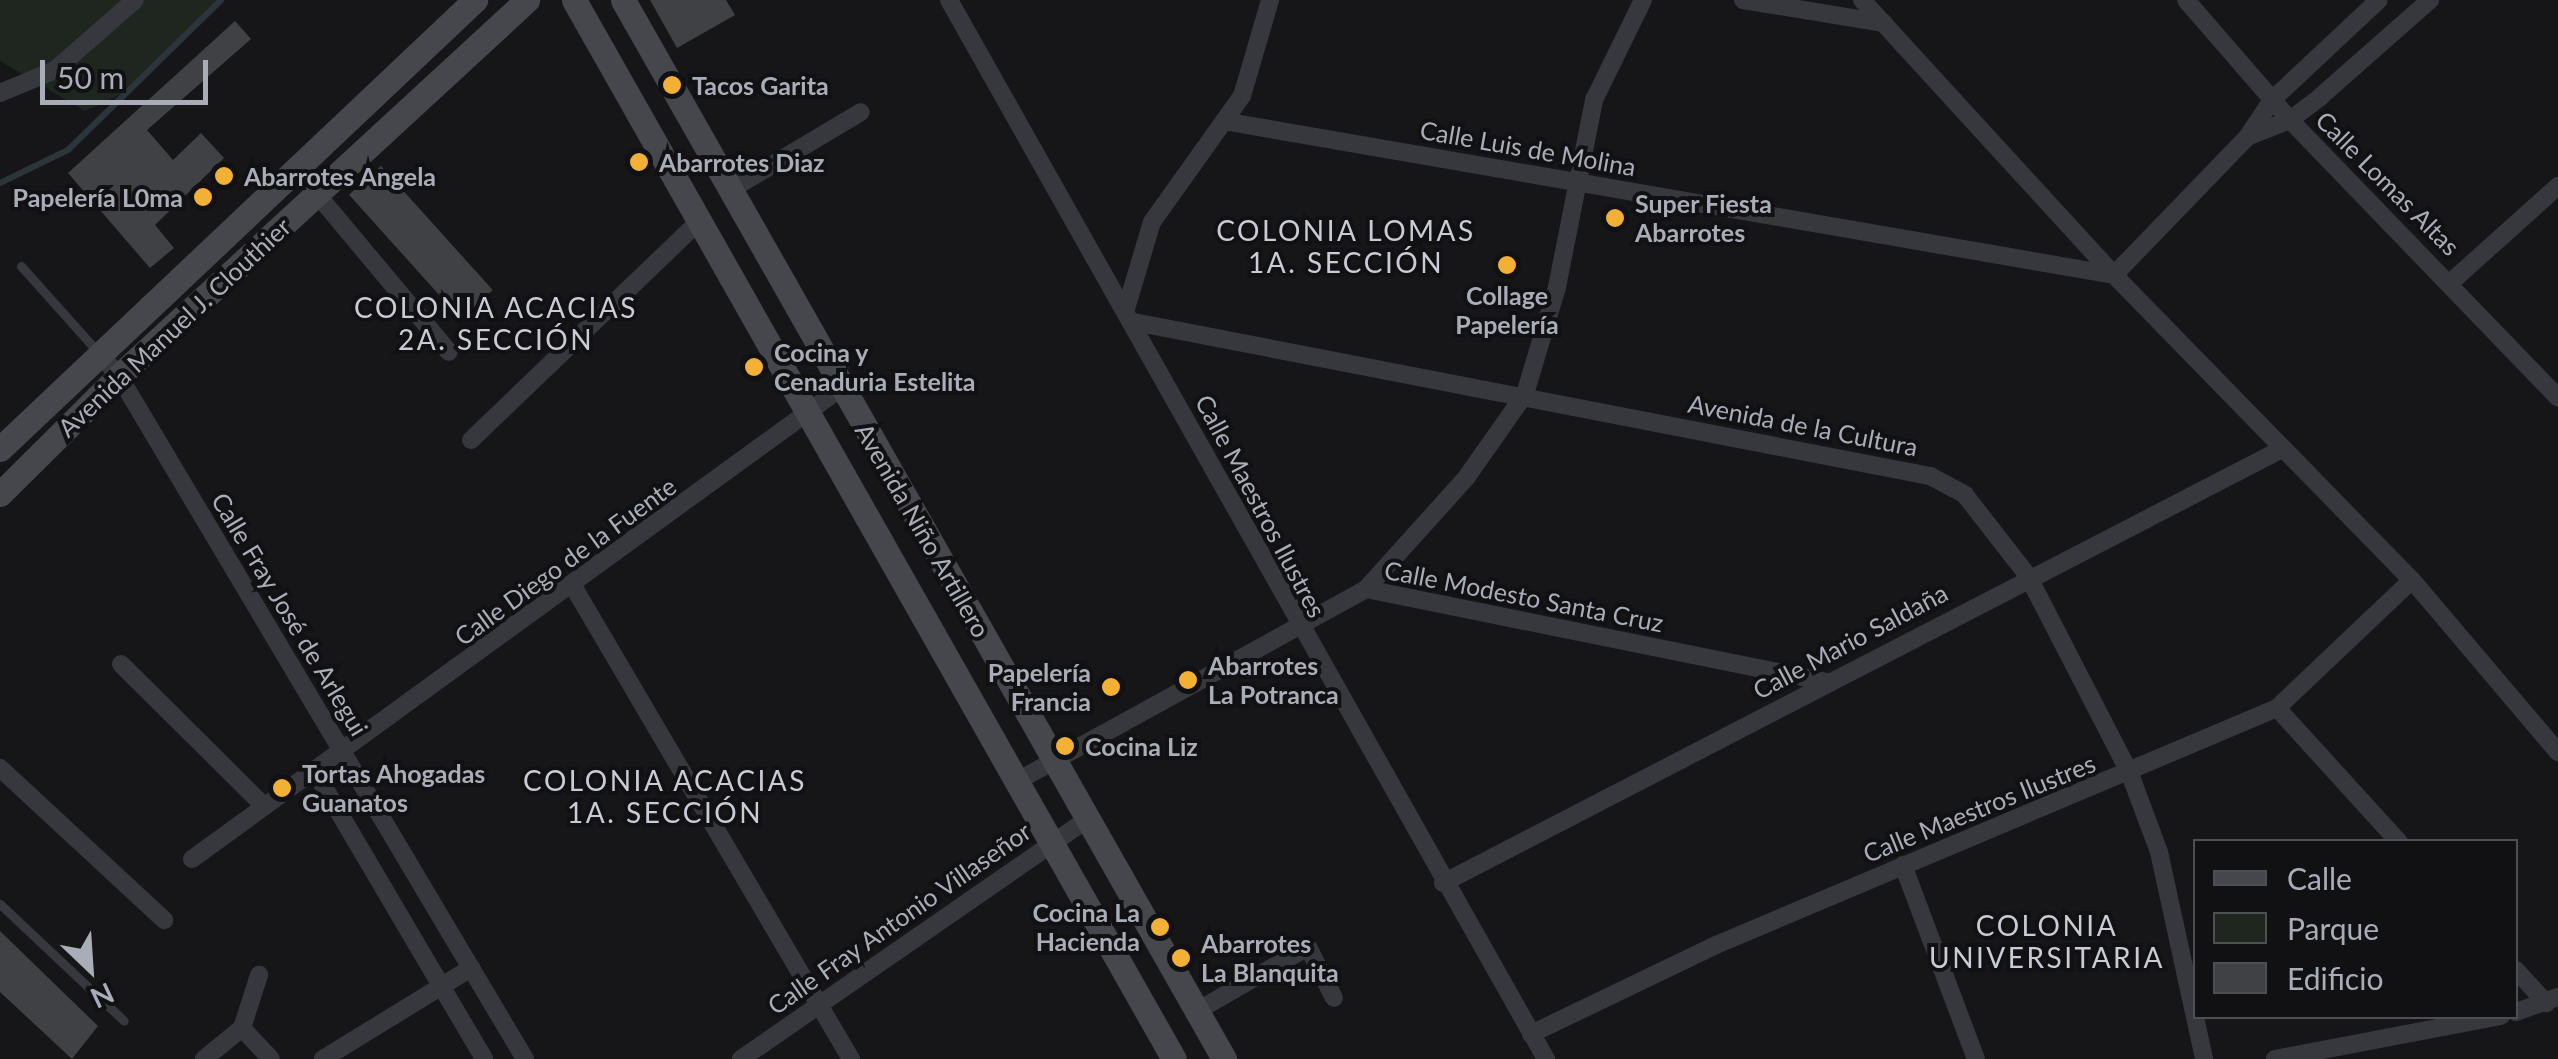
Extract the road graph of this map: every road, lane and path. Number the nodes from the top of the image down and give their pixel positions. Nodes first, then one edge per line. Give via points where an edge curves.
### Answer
1 (135, 0) edge
2 (475, 0) edge
3 (527, 0) edge
4 (574, 0) edge
5 (624, 0) edge
6 (949, 0) edge
7 (1270, 0) edge
8 (1643, 0) edge
9 (1744, 0) edge
10 (1862, 0) edge
11 (2186, 0) edge
12 (2380, 0) edge
13 (2430, 0) edge
14 (1884, 24) junction
15 (4, 86) edge
16 (2272, 100) junction
17 (861, 112) dead end
18 (2290, 120) junction
19 (1229, 122) junction
20 (2248, 136) junction
21 (1579, 182) junction
22 (2558, 186) edge
23 (730, 190) junction
24 (316, 193) junction
25 (699, 221) junction
26 (21, 266) dead end
27 (2114, 275) junction
28 (2451, 282) junction
29 (1130, 316) junction
30 (98, 352) junction
31 (448, 352) dead end
32 (119, 376) junction
33 (842, 388) junction
34 (1525, 394) junction
35 (2558, 398) edge
36 (812, 415) junction
37 (471, 440) dead end
38 (0, 449) edge
39 (2282, 449) junction
40 (0, 494) edge
41 (2028, 576) junction
42 (2412, 580) junction
43 (574, 586) junction
44 (1366, 590) junction
45 (1298, 629) junction
46 (122, 664) dead end
47 (1826, 682) junction
48 (2277, 708) junction
49 (342, 751) junction
50 (2558, 752) edge
51 (1055, 761) junction
52 (0, 768) edge
53 (314, 770) junction
54 (2130, 774) junction
55 (1019, 780) junction
56 (264, 806) junction
57 (1087, 818) junction
58 (2395, 839) edge
59 (1052, 842) junction
60 (192, 859) dead end
61 (1902, 865) junction
62 (1443, 883) junction
63 (0, 904) edge
64 (164, 920) dead end
65 (471, 968) junction
66 (2518, 972) edge
67 (259, 974) dead end
68 (439, 986) junction
69 (1334, 998) dead end
70 (2552, 1000) edge
71 (820, 1004) junction
72 (2193, 1008) edge
73 (1196, 1011) junction
74 (2518, 1011) edge
75 (2195, 1019) edge
76 (2485, 1019) edge
77 (124, 1021) dead end
78 (242, 1028) junction
79 (1531, 1034) junction
80 (204, 1059) edge
81 (272, 1059) edge
82 (323, 1059) edge
83 (484, 1059) edge
84 (525, 1059) edge
85 (741, 1059) edge
86 (851, 1059) edge
87 (1174, 1059) edge
88 (1224, 1059) edge
89 (1546, 1059) edge
90 (1976, 1059) edge
91 (2204, 1059) edge
92 (2275, 1059) edge

1 - 15 street via 55,70
2 - 30 main road, Avenida Manuel J. Clouthier
3 - 24 main road, Avenida Manuel J. Clouthier
4 - 25 main road, Avenida Niño Artillero
5 - 23 main road, Avenida Niño Artillero
6 - 29 street, Calle Maestros Ilustres
7 - 19 street via 1267,26
8 - 21 street via 1594,100
9 - 14 street
10 - 14 street
11 - 16 street, Calle Lomas Altas
12 - 16 street
13 - 18 street
14 - 27 street
16 - 18 street, Calle Lomas Altas
16 - 20 street
17 - 23 street
18 - 20 street
18 - 28 street, Calle Lomas Altas
19 - 21 street, Calle Luis de Molina
19 - 29 street via 1152,222
20 - 27 street
21 - 27 street, Calle Luis de Molina
21 - 34 street
22 - 28 street
23 - 33 main road, Avenida Niño Artillero
24 - 31 street
24 - 32 main road, Avenida Manuel J. Clouthier
25 - 36 main road, Avenida Niño Artillero
25 - 37 street
26 - 30 lane
27 - 39 street
28 - 35 street, Calle Lomas Altas
29 - 34 street, Avenida de la Cultura
29 - 45 street, Calle Maestros Ilustres
30 - 32 street, Calle Fray José de Arlegui
30 - 38 main road, Avenida Manuel J. Clouthier
32 - 40 main road, Avenida Manuel J. Clouthier
32 - 49 street, Calle Fray José de Arlegui
33 - 36 street, Calle Diego de la Fuente
33 - 51 main road, Avenida Niño Artillero
34 - 41 street, Avenida de la Cultura via 1930,476 1965,495
34 - 44 street via 1455,492
36 - 43 street, Calle Diego de la Fuente
36 - 55 main road, Avenida Niño Artillero
39 - 41 street, Calle Mario Saldaña
39 - 42 street
41 - 47 street, Calle Mario Saldaña
41 - 54 street, Avenida de la Cultura
42 - 48 street, Calle Maestros Ilustres
42 - 50 street
43 - 49 street, Calle Diego de la Fuente
43 - 71 street
44 - 45 street, Calle Modesto Santa Cruz
44 - 47 street, Calle Modesto Santa Cruz
45 - 51 street, Calle Modesto Santa Cruz
45 - 62 street, Calle Maestros Ilustres
46 - 56 street
47 - 62 street, Calle Mario Saldaña
48 - 54 street, Calle Maestros Ilustres
48 - 58 street
49 - 53 street, Calle Diego de la Fuente
49 - 65 street, Calle Fray José de Arlegui
51 - 55 street, Calle Modesto Santa Cruz
51 - 57 main road, Avenida Niño Artillero
52 - 64 street
53 - 56 street, Calle Diego de la Fuente
53 - 68 street
54 - 61 street, Calle Maestros Ilustres
54 - 72 street, Avenida de la Cultura via 2159,852
55 - 59 main road, Avenida Niño Artillero
56 - 60 street, Calle Diego de la Fuente
57 - 59 street, Calle Fray Antonio Villaseñor
57 - 73 main road, Avenida Niño Artillero
59 - 71 street, Calle Fray Antonio Villaseñor
59 - 87 main road, Avenida Niño Artillero
61 - 79 street, Calle Maestros Ilustres
61 - 90 street
62 - 79 street, Calle Maestros Ilustres
63 - 77 lane
65 - 68 street
65 - 84 street, Calle Fray José de Arlegui
66 - 70 street
67 - 78 street
68 - 82 street
68 - 83 street
69 - 73 street via 1308,947
70 - 74 street
71 - 85 street, Calle Fray Antonio Villaseñor
71 - 86 street
73 - 88 main road, Avenida Niño Artillero
75 - 91 street, Avenida de la Cultura
76 - 92 street
78 - 80 street
78 - 81 street
79 - 89 street, Calle Maestros Ilustres

